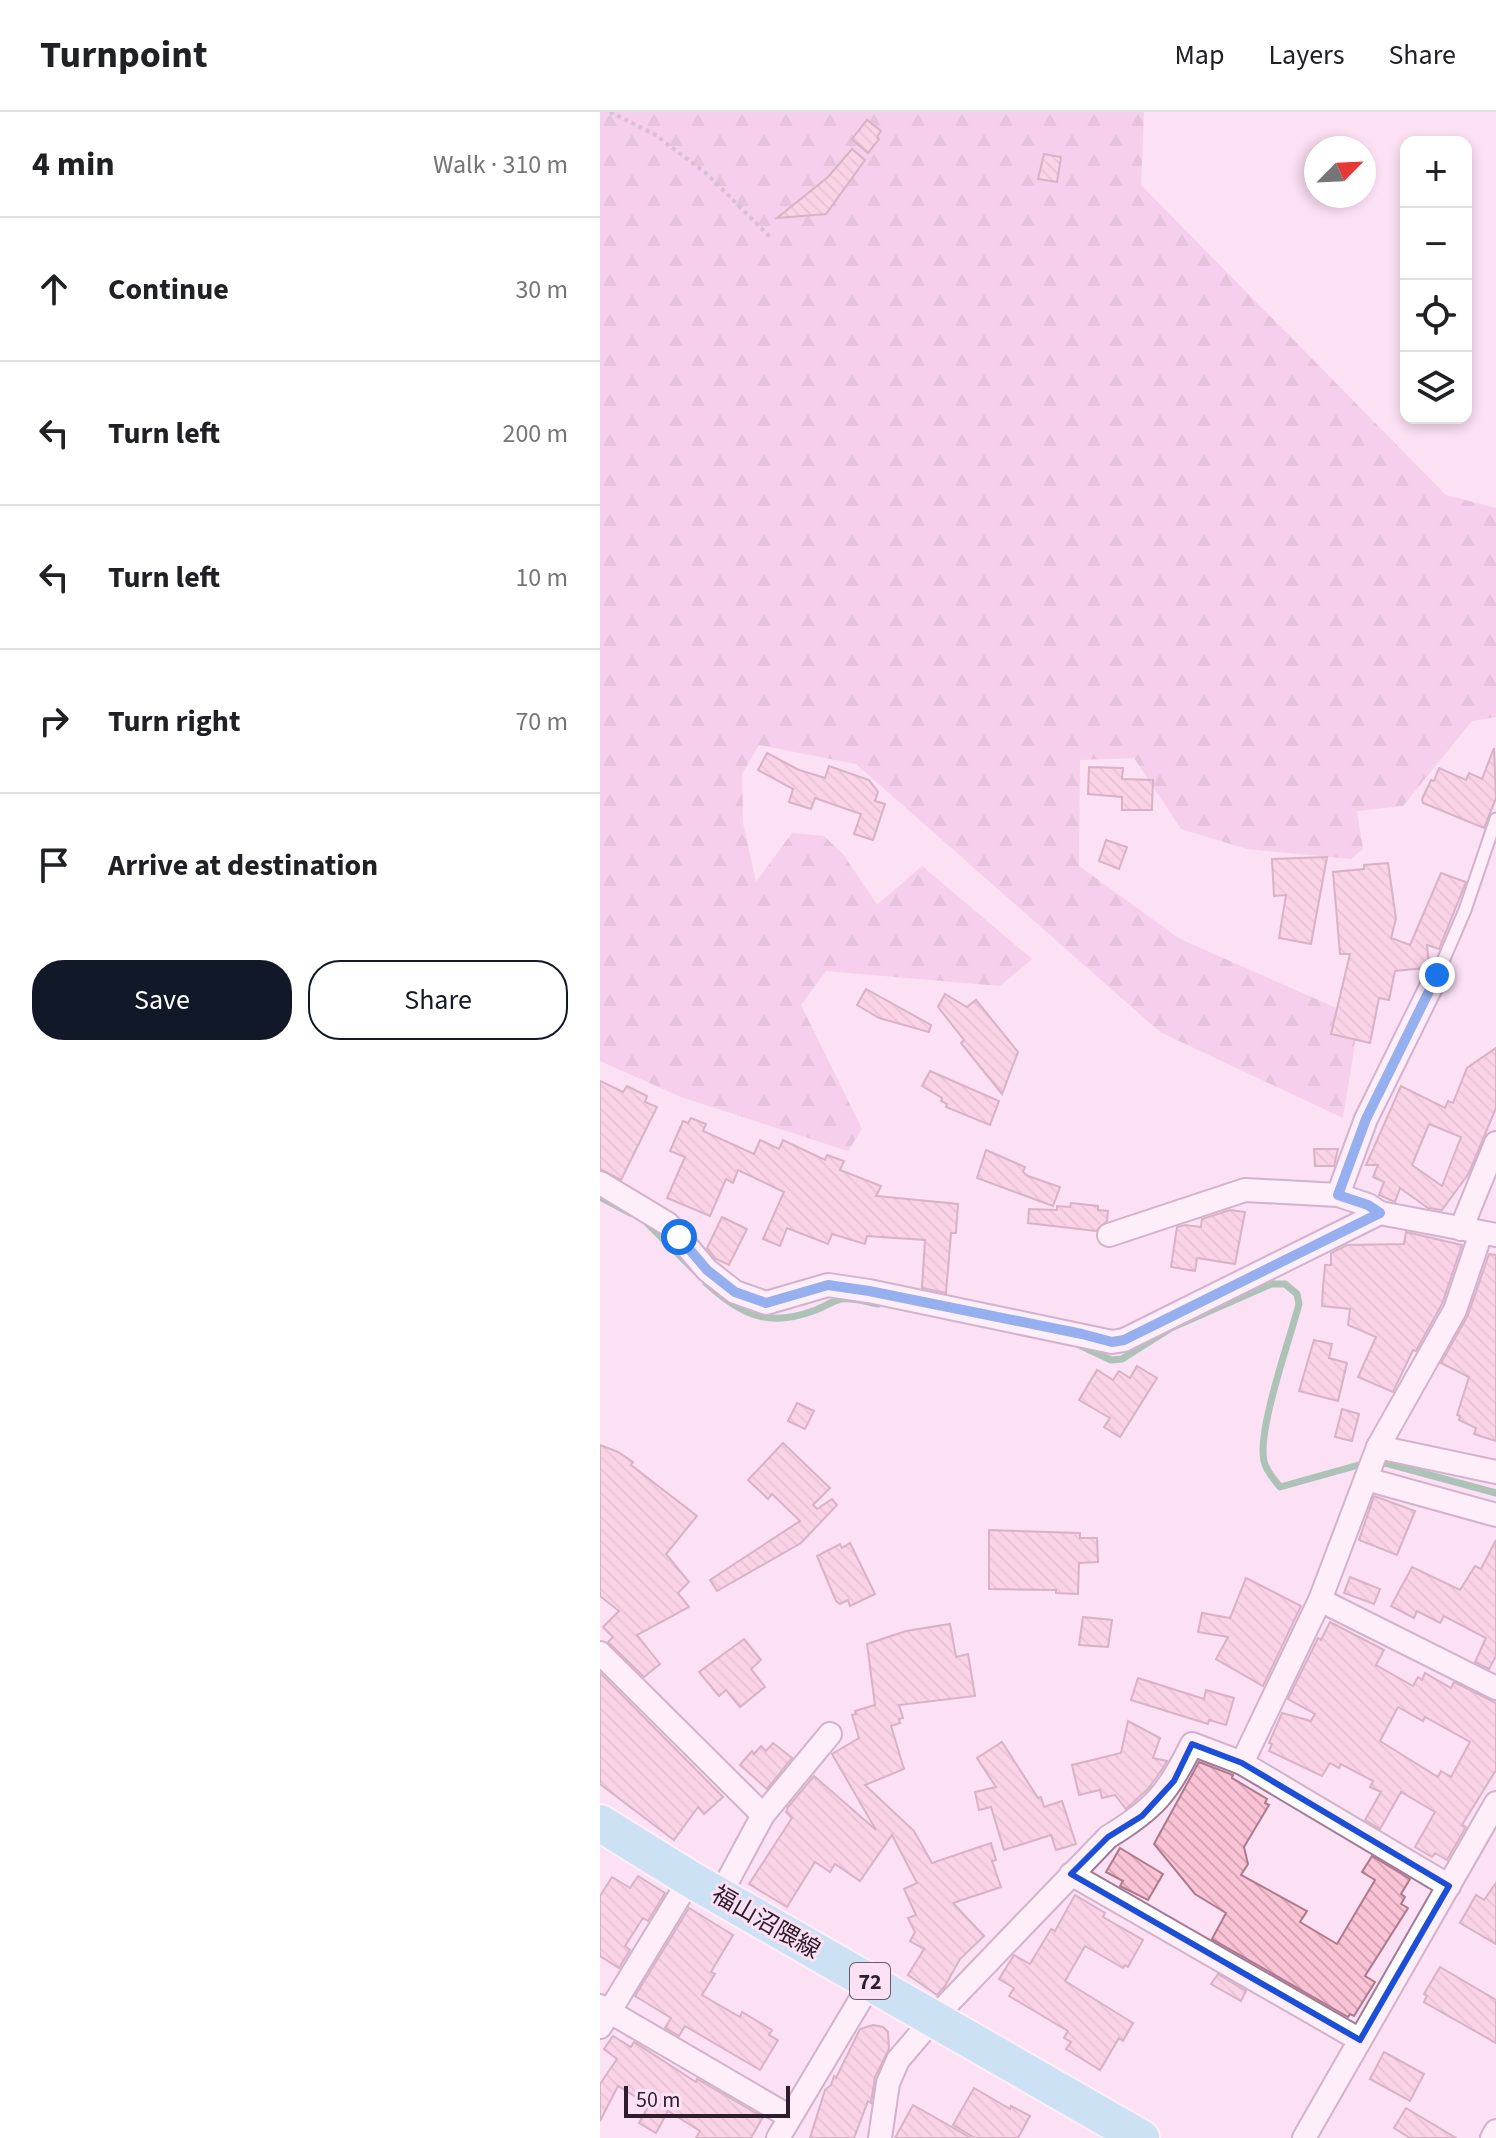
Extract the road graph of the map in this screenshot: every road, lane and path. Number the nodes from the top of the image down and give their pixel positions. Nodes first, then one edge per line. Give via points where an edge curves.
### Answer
1 (610, 112) edge
2 (771, 238) dead end
3 (1496, 819) edge
4 (1437, 975) joint
5 (1496, 1143) edge
6 (600, 1183) edge
7 (1338, 1195) junction
8 (1380, 1213) junction
9 (1479, 1232) edge
10 (1109, 1235) dead end
11 (1372, 1463) junction
12 (1496, 1472) edge
13 (1496, 1515) edge
14 (1320, 1600) junction
15 (600, 1653) edge
16 (1496, 1688) edge
17 (830, 1734) dead end
18 (1242, 1763) junction
19 (1496, 1803) edge
20 (763, 1815) junction
21 (600, 1823) edge
22 (1071, 1874) junction
23 (1449, 1886) junction
24 (705, 1887) junction
25 (871, 1982) junction
26 (603, 2015) edge
27 (933, 2019) junction
28 (1360, 2040) junction
29 (790, 2117) junction
30 (1496, 2131) edge
31 (778, 2138) edge
32 (880, 2138) edge
33 (1141, 2138) edge
34 (1304, 2138) edge
35 (1492, 2138) edge

1 - 2 path via 654,134 706,173
3 - 4 lane
4 - 7 street via 1366,1119
5 - 9 street
6 - 8 street via 668,1224 707,1270 735,1292 766,1303 828,1285 1112,1342
7 - 8 street
7 - 10 street via 1245,1190
8 - 9 street
9 - 11 street via 1455,1310
11 - 12 street
11 - 13 street
11 - 14 street
14 - 16 street
14 - 18 street
15 - 20 street
17 - 20 street
18 - 22 street via 1192,1744 1174,1781 1142,1816 1108,1837
18 - 23 street
19 - 23 street
20 - 24 street
21 - 24 main road, 福山沼隈線 / 72
22 - 27 street
22 - 28 street
23 - 28 street
24 - 25 main road, 福山沼隈線 / 72
24 - 26 street
25 - 27 main road, 福山沼隈線 / 72
25 - 29 street
26 - 29 street
27 - 32 street via 898,2060 888,2083
27 - 33 main road, 福山沼隈線 / 72
28 - 34 street
29 - 31 street
30 - 35 street

